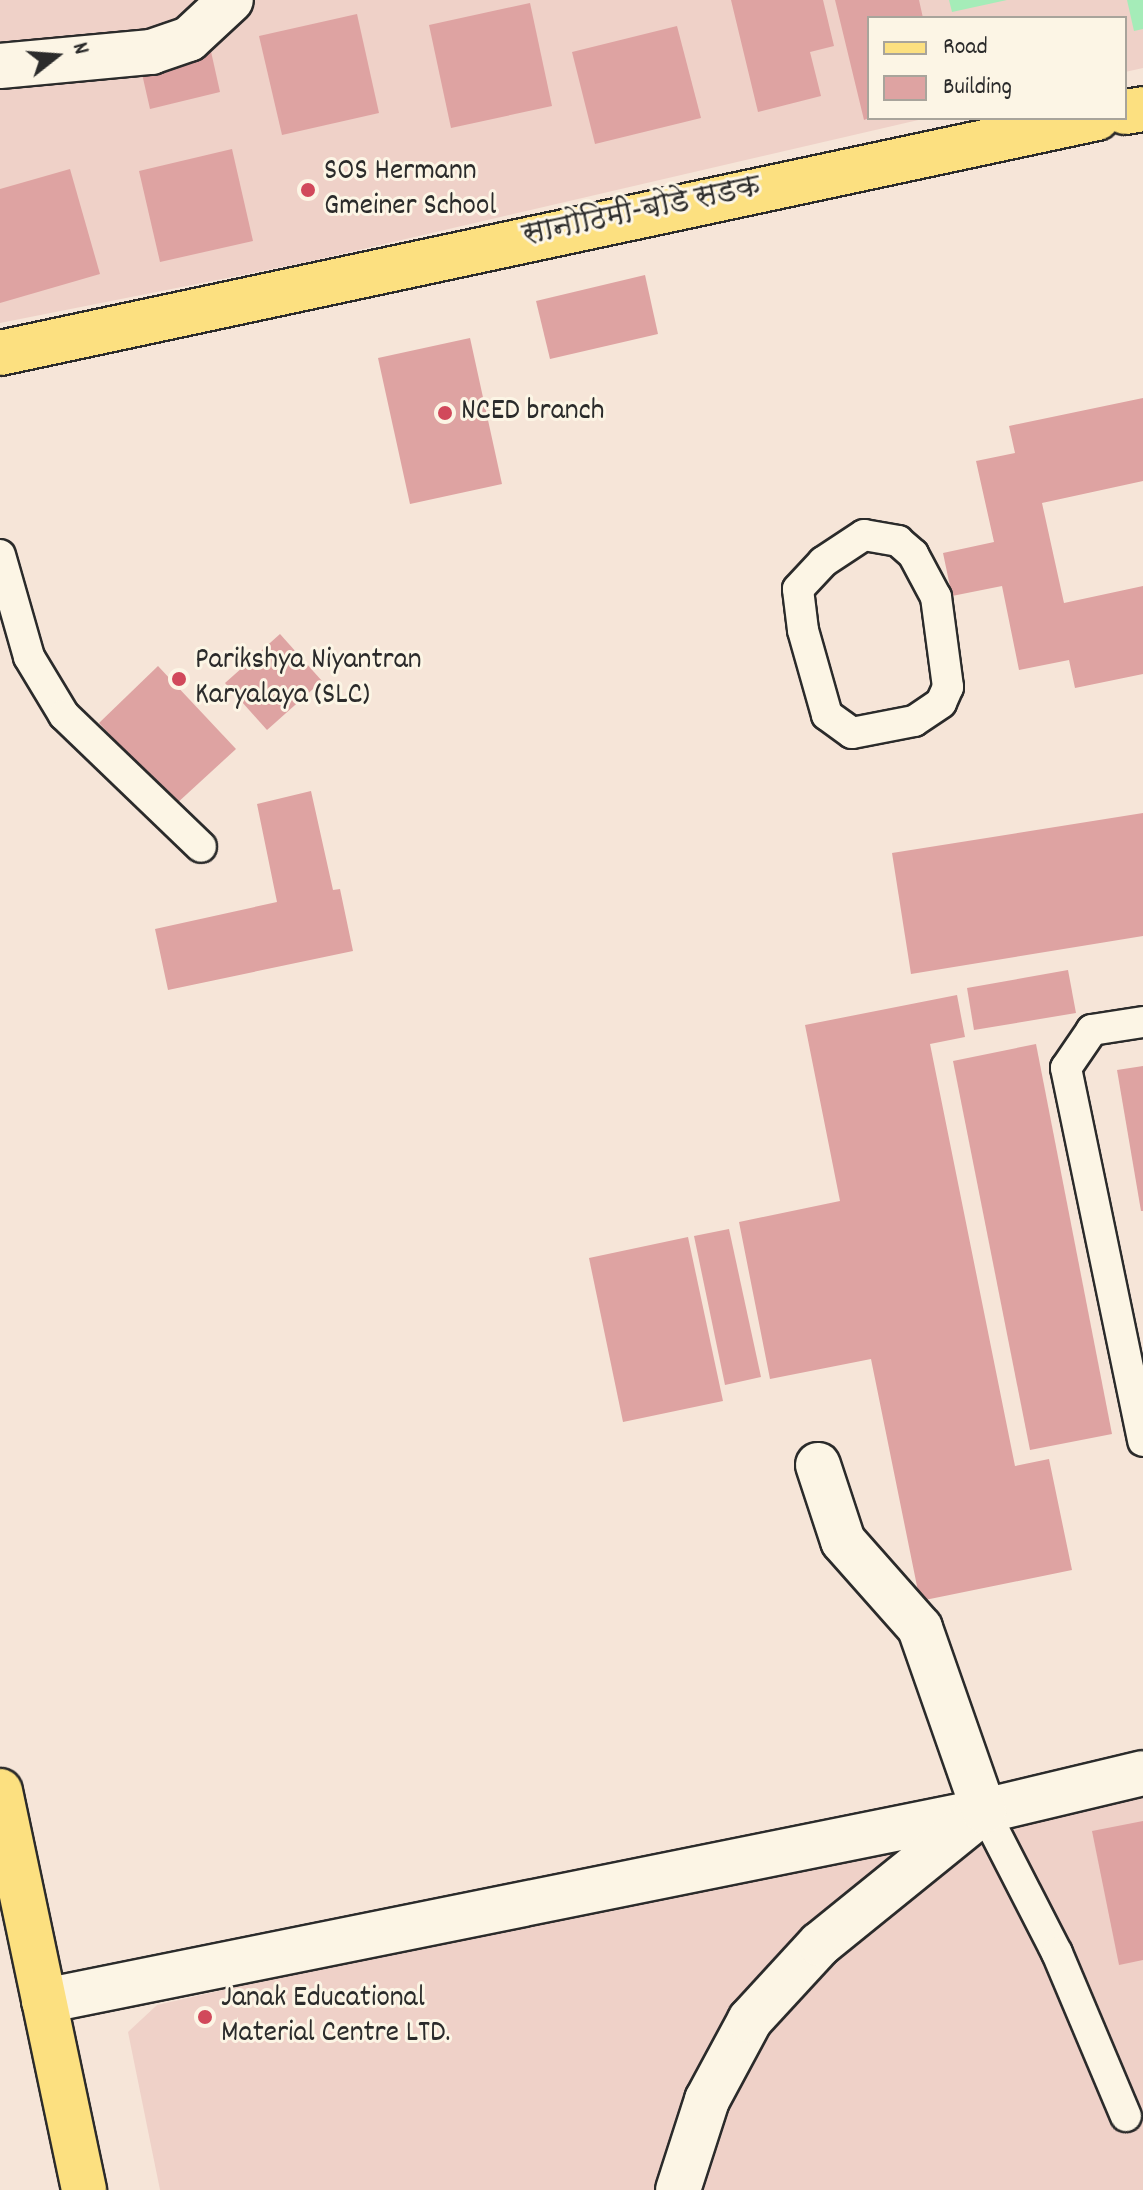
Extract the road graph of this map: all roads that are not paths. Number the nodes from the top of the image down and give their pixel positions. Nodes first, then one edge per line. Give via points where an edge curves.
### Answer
1 (231, 0) edge
2 (0, 66) edge
3 (1088, 120) edge
4 (0, 353) edge
5 (0, 555) edge
6 (914, 721) joint
7 (201, 847) dead end
8 (1143, 1022) edge
9 (1143, 1441) edge
10 (818, 1465) dead end
11 (1143, 1773) edge
12 (0, 1791) edge
13 (984, 1811) junction
14 (44, 2001) junction
15 (1126, 2116) dead end
16 (84, 2190) edge
17 (678, 2190) edge

1 - 2 street via 189,39 151,52
3 - 4 main road, सानोठिमी-बोडे सडक
5 - 7 lane via 29,657 64,715
6 - 6 lane via 941,703 948,687 936,597 913,554 898,541 864,535 823,562 798,589 803,630 827,715 852,733
8 - 9 lane via 1092,1030 1066,1068
10 - 13 street via 843,1541 920,1628
11 - 13 street
12 - 14 main road
13 - 14 street
13 - 15 lane via 1057,1953
13 - 17 street via 820,1944 750,2020 707,2100
14 - 16 main road

